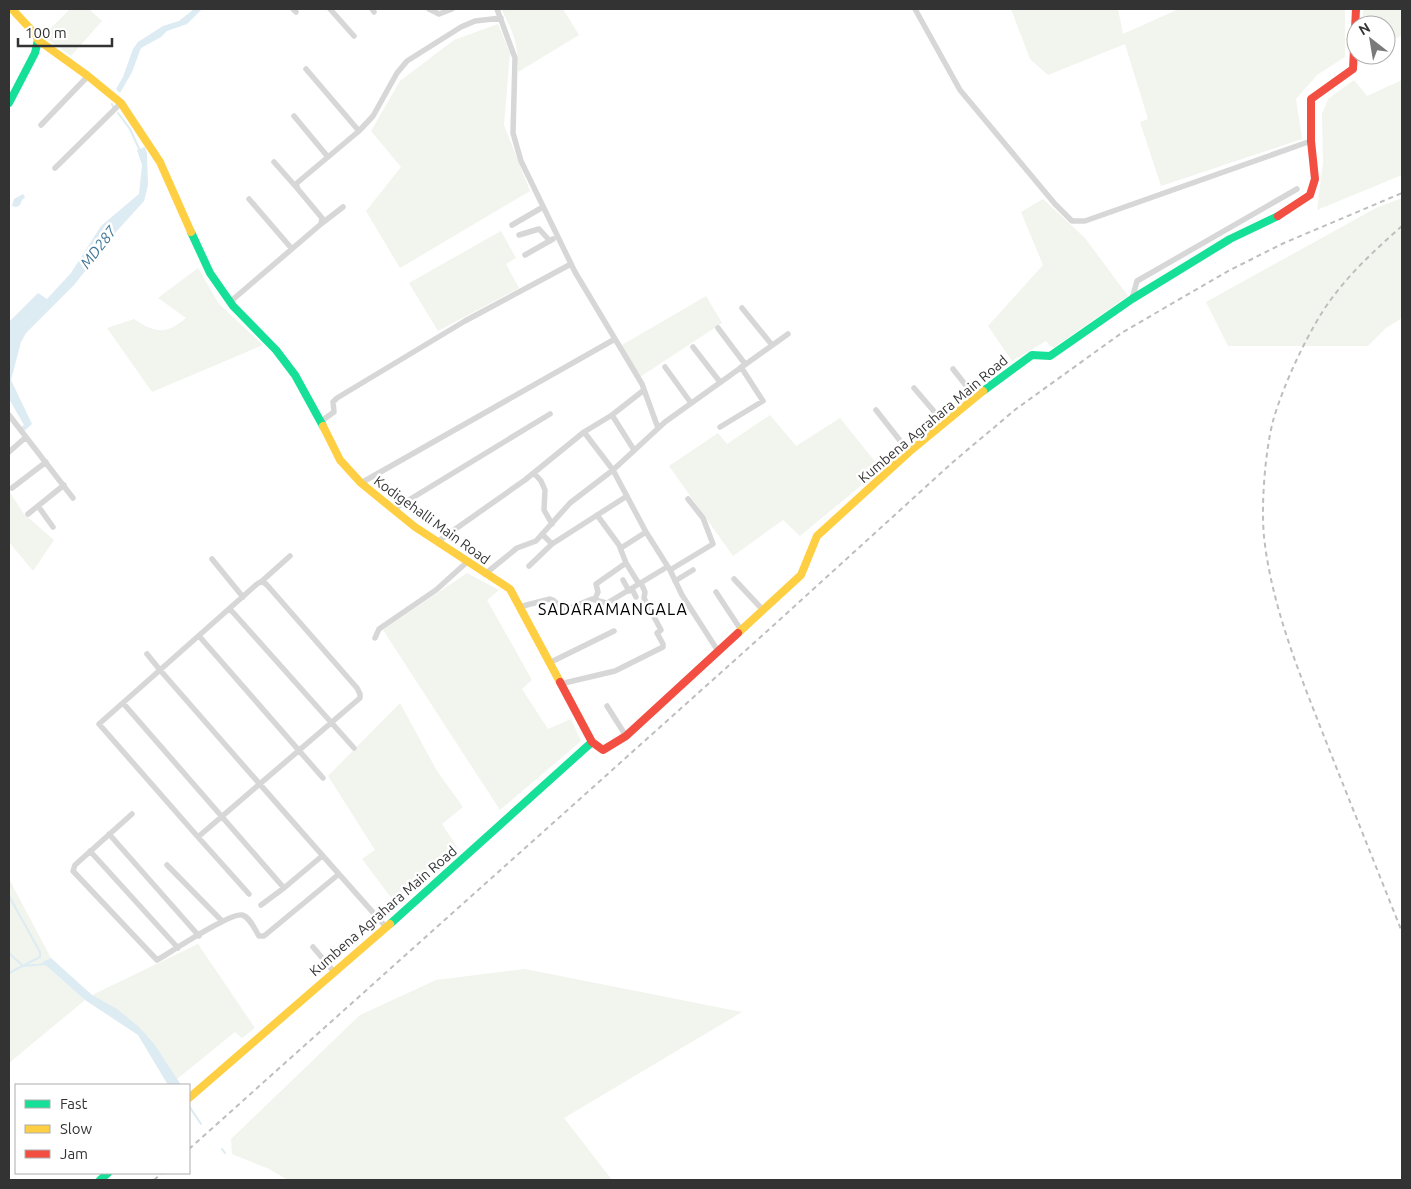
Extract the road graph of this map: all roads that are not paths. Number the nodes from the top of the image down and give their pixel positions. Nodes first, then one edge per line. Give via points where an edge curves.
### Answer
1 (12, 9) edge
2 (18, 9) edge
3 (330, 9) edge
4 (429, 9) edge
5 (452, 9) edge
6 (497, 9) edge
7 (915, 9) edge
8 (1356, 9) edge
9 (500, 18) junction
10 (22, 20) junction
11 (354, 36) dead end
12 (38, 40) junction
13 (306, 69) dead end
14 (88, 76) junction
15 (10, 99) edge
16 (122, 103) junction
17 (294, 116) dead end
18 (41, 125) dead end
19 (359, 131) junction
20 (1311, 141) junction
21 (328, 157) junction
22 (274, 162) dead end
23 (55, 168) dead end
24 (296, 188) junction
25 (1297, 189) dead end
26 (249, 199) dead end
27 (343, 207) dead end
28 (543, 207) junction
29 (321, 224) junction
30 (512, 225) dead end
31 (519, 235) dead end
32 (557, 237) junction
33 (550, 241) junction
34 (292, 249) junction
35 (525, 255) dead end
36 (571, 264) junction
37 (1132, 299) junction
38 (230, 302) junction
39 (742, 308) dead end
40 (718, 328) dead end
41 (788, 334) dead end
42 (615, 339) junction
43 (772, 345) junction
44 (692, 347) dead end
45 (743, 366) junction
46 (665, 367) dead end
47 (953, 368) dead end
48 (720, 382) junction
49 (914, 388) dead end
50 (644, 390) junction
51 (975, 397) junction
52 (691, 403) junction
53 (876, 410) dead end
54 (550, 414) dead end
55 (9, 415) edge
56 (612, 415) junction
57 (320, 422) junction
58 (944, 424) junction
59 (720, 427) dead end
60 (658, 428) junction
61 (584, 432) junction
62 (26, 437) junction
63 (634, 450) junction
64 (9, 452) edge
65 (909, 452) junction
66 (46, 462) junction
67 (613, 470) junction
68 (534, 473) junction
69 (361, 483) junction
70 (64, 486) junction
71 (12, 488) dead end
72 (627, 496) junction
73 (74, 498) dead end
74 (688, 499) dead end
75 (38, 506) junction
76 (394, 509) junction
77 (28, 514) dead end
78 (597, 515) junction
79 (552, 524) junction
80 (53, 527) dead end
81 (646, 532) junction
82 (542, 534) junction
83 (437, 542) junction
84 (552, 544) junction
85 (621, 548) junction
86 (290, 556) dead end
87 (212, 559) dead end
88 (467, 562) junction
89 (626, 563) junction
90 (528, 566) dead end
91 (669, 569) junction
92 (693, 570) dead end
93 (485, 574) junction
94 (734, 578) dead end
95 (623, 580) dead end
96 (675, 581) junction
97 (262, 582) junction
98 (640, 584) junction
99 (631, 590) junction
100 (716, 592) dead end
101 (243, 597) junction
102 (636, 597) dead end
103 (595, 599) junction
104 (519, 607) junction
105 (230, 609) junction
106 (763, 610) junction
107 (741, 630) junction
108 (614, 632) dead end
109 (199, 636) junction
110 (375, 638) dead end
111 (718, 651) junction
112 (147, 654) dead end
113 (549, 663) junction
114 (160, 670) junction
115 (560, 684) junction
116 (123, 703) junction
117 (607, 706) dead end
118 (331, 723) junction
119 (626, 736) junction
120 (592, 742) junction
121 (354, 748) dead end
122 (298, 751) junction
123 (323, 778) dead end
124 (260, 784) junction
125 (132, 814) dead end
126 (222, 817) junction
127 (109, 834) junction
128 (198, 836) junction
129 (90, 851) junction
130 (322, 856) junction
131 (167, 865) dead end
132 (339, 874) junction
133 (284, 888) junction
134 (249, 894) dead end
135 (261, 905) dead end
136 (222, 921) junction
137 (386, 926) junction
138 (199, 936) junction
139 (313, 947) dead end
140 (178, 948) junction
141 (334, 972) junction
142 (190, 1097) edge

1 - 10 street, Kodigehalli Main Road
2 - 10 street
3 - 11 street
4 - 5 street via 440,14
6 - 9 street
7 - 20 street via 960,90 1072,221 1084,221
8 - 20 street, Kumbena Agrahara Main Road via 1353,69 1311,100
9 - 19 street via 461,27 407,62 396,73 373,116
9 - 28 street via 515,58 513,133 521,161
10 - 12 street, Kodigehalli Main Road
12 - 14 street, Kodigehalli Main Road
12 - 15 street via 35,53
13 - 19 street
14 - 16 street, Kodigehalli Main Road
14 - 18 street
16 - 23 street
16 - 38 street, Kodigehalli Main Road via 160,162 210,273
17 - 21 street
19 - 21 street
20 - 37 street, Kumbena Agrahara Main Road via 1315,179 1310,195 1283,214 1230,239
21 - 24 street via 300,180
22 - 24 street
24 - 29 street via 322,218
25 - 37 street via 1137,281
26 - 34 street
27 - 29 street
28 - 30 street
28 - 32 street
29 - 34 street
31 - 33 street via 539,229
32 - 33 street
32 - 36 street
33 - 35 street
34 - 38 street
36 - 42 street
36 - 57 street via 465,321 337,398 333,402 334,412
37 - 51 street, Kumbena Agrahara Main Road via 1050,356 1032,355
38 - 57 street, Kodigehalli Main Road via 295,374
39 - 43 street
40 - 45 street
41 - 43 street
42 - 50 street
42 - 69 street
43 - 45 street
44 - 48 street
45 - 48 street
45 - 59 street via 763,401
46 - 52 street
47 - 51 street
48 - 52 street
49 - 58 street
50 - 56 street
50 - 60 street
51 - 58 street, Kumbena Agrahara Main Road
52 - 60 street
53 - 65 street
54 - 76 street
55 - 62 street
56 - 61 street
56 - 63 street
57 - 69 street, Kodigehalli Main Road via 340,460
58 - 65 street, Kumbena Agrahara Main Road
60 - 63 street
61 - 67 street
61 - 68 street
62 - 64 street
62 - 66 street
63 - 67 street
65 - 106 street, Kumbena Agrahara Main Road via 817,536 802,575
66 - 70 street
66 - 71 street
67 - 72 street
67 - 79 street via 570,503
68 - 79 street via 545,490 544,510
68 - 83 street
69 - 76 street, Kodigehalli Main Road
70 - 73 street
70 - 75 street
72 - 78 street
72 - 81 street
74 - 91 street via 703,518 713,544
75 - 77 street
75 - 80 street
76 - 83 street, Kodigehalli Main Road
78 - 84 street
78 - 85 street
79 - 82 street
81 - 85 street
81 - 91 street
82 - 84 street
82 - 93 street via 536,541 517,548
83 - 88 street, Kodigehalli Main Road
84 - 90 street
85 - 89 street
86 - 97 street
87 - 101 street
88 - 93 street, Kodigehalli Main Road
88 - 110 street via 436,590 379,629
89 - 98 street
89 - 103 street via 596,584 598,592
91 - 96 street
91 - 98 street
92 - 96 street
93 - 104 street, Kodigehalli Main Road via 510,589
94 - 106 street
95 - 99 street
96 - 111 street
97 - 101 street
97 - 118 street via 360,694 360,698
98 - 99 street
98 - 115 street via 661,630 657,633 663,647 615,671
99 - 102 street
99 - 103 street via 606,603
100 - 107 street
101 - 105 street
103 - 104 street via 565,610 550,599
104 - 113 street, Kodigehalli Main Road
105 - 109 street
105 - 118 street
106 - 107 street, Kumbena Agrahara Main Road
107 - 111 street, Kumbena Agrahara Main Road
108 - 113 street
109 - 114 street
109 - 122 street
111 - 119 street, Kumbena Agrahara Main Road
112 - 114 street
113 - 115 street, Kodigehalli Main Road
114 - 116 street
114 - 124 street
115 - 120 street, Kodigehalli Main Road
116 - 126 street
116 - 128 street via 99,724
117 - 119 street
118 - 121 street
118 - 122 street
119 - 120 street, Kumbena Agrahara Main Road via 604,750
120 - 137 street, Kumbena Agrahara Main Road
122 - 123 street
122 - 124 street
124 - 126 street
124 - 130 street
125 - 127 street
126 - 128 street
126 - 133 street
127 - 129 street
127 - 138 street
128 - 134 street
129 - 140 street
129 - 140 street via 73,870 157,960
130 - 132 street
130 - 133 street
131 - 136 street
132 - 136 street via 264,936 259,936 245,916
132 - 137 street
133 - 135 street
136 - 138 street
137 - 141 street, Kumbena Agrahara Main Road
138 - 140 street
139 - 141 street
141 - 142 street, Kumbena Agrahara Main Road

